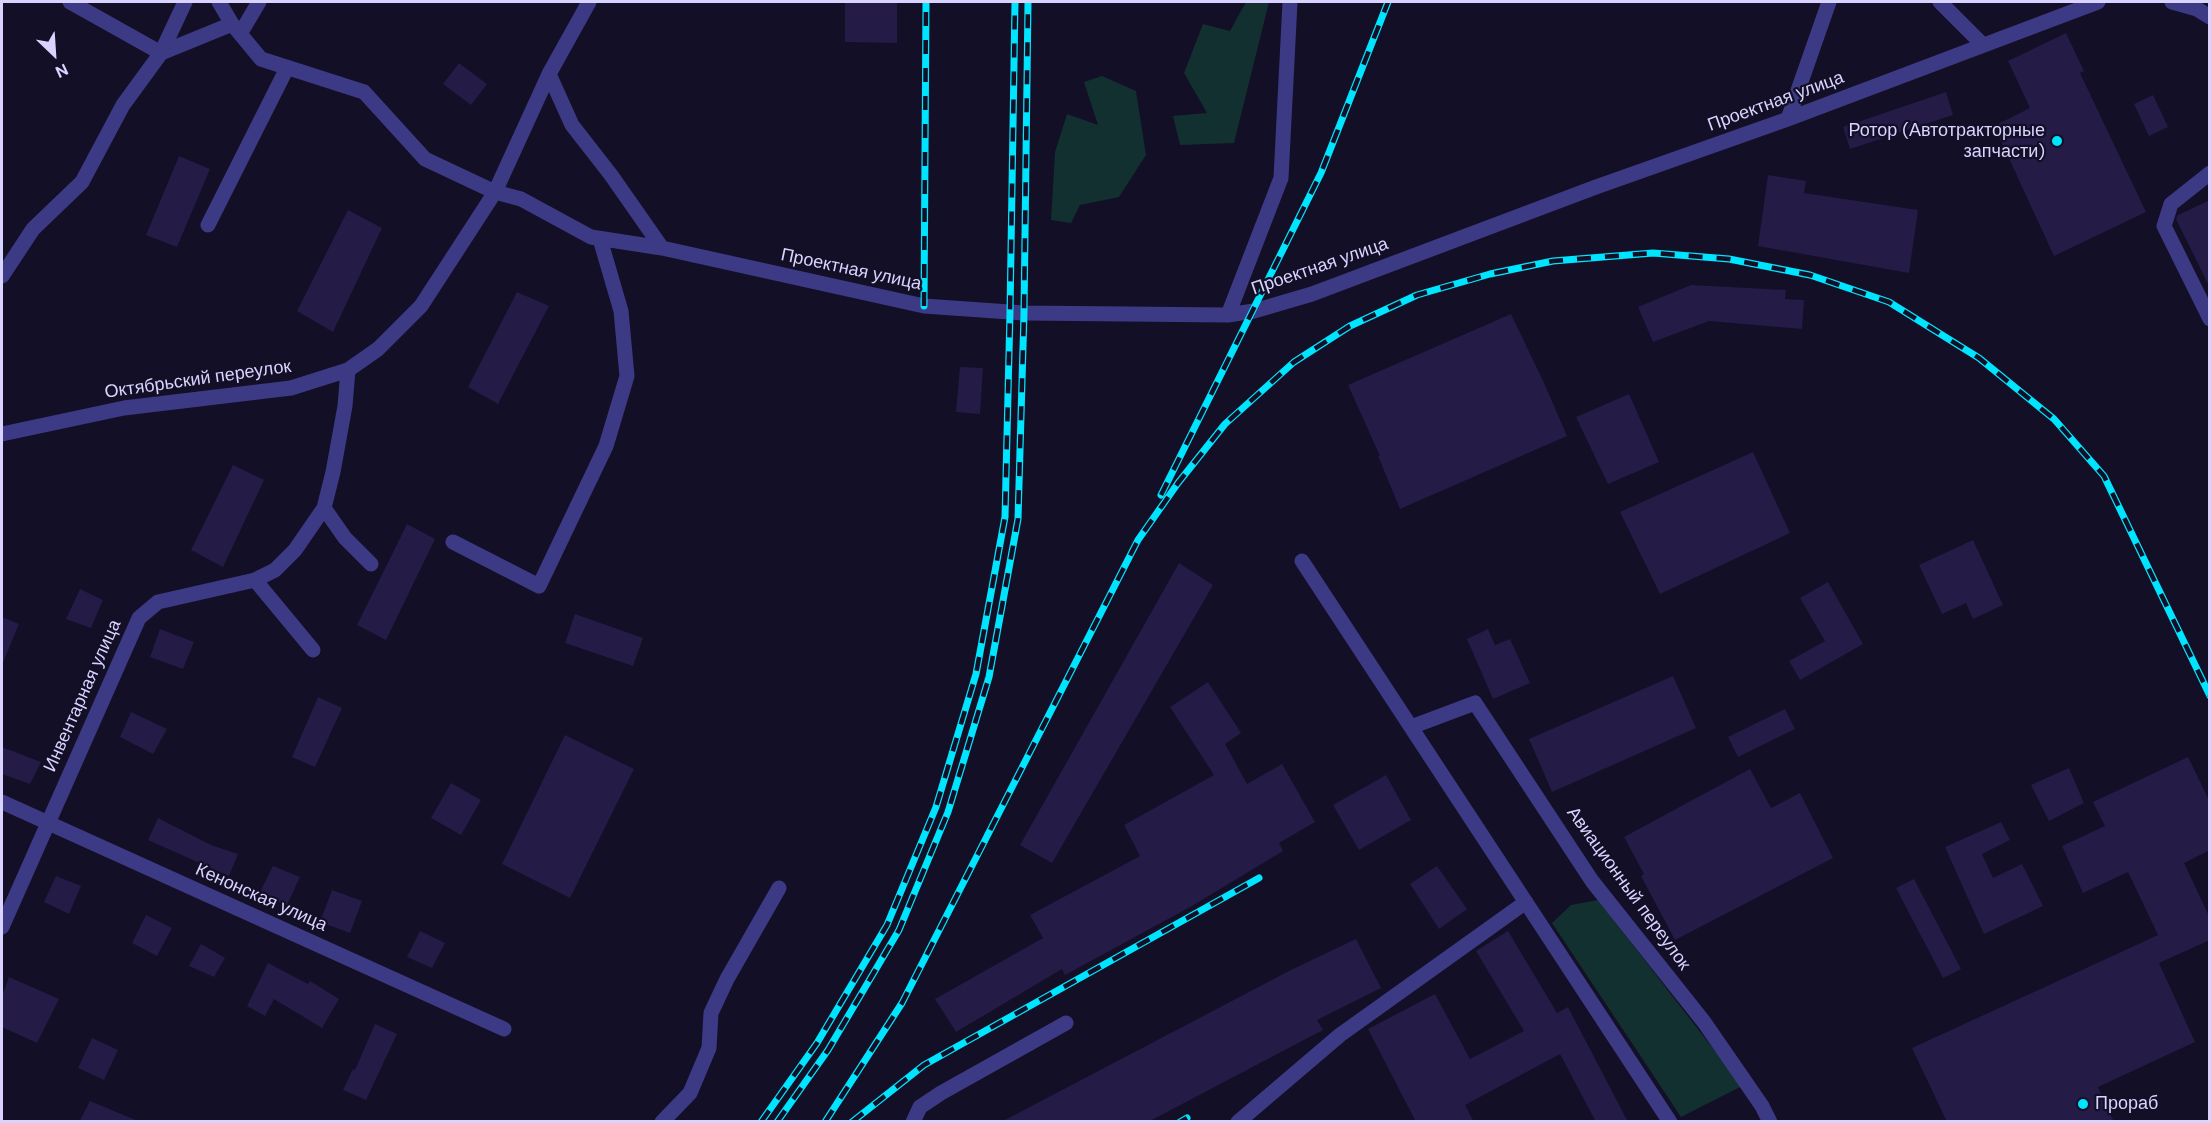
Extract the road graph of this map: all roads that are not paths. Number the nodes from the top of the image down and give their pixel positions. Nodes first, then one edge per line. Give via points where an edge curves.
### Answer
1 (70, 2) edge
2 (185, 2) edge
3 (219, 2) edge
4 (259, 2) edge
5 (589, 2) edge
6 (1290, 2) edge
7 (1829, 2) edge
8 (1940, 2) edge
9 (2098, 2) edge
10 (2172, 2) edge
11 (2205, 9) edge
12 (236, 29) junction
13 (1983, 45) junction
14 (161, 53) junction
15 (287, 68) junction
16 (549, 74) junction
17 (1788, 119) junction
18 (2210, 172) edge
19 (495, 192) junction
20 (208, 225) dead end
21 (600, 239) junction
22 (662, 248) junction
23 (2, 276) edge
24 (1228, 315) junction
25 (2210, 319) edge
26 (348, 370) junction
27 (2, 434) edge
28 (324, 508) junction
29 (453, 542) dead end
30 (1302, 561) dead end
31 (371, 564) dead end
32 (255, 580) junction
33 (313, 650) dead end
34 (1411, 727) junction
35 (2, 802) edge
36 (48, 822) junction
37 (779, 888) dead end
38 (1526, 902) junction
39 (2, 927) edge
40 (1066, 1023) dead end
41 (504, 1029) dead end
42 (662, 1122) edge
43 (913, 1122) edge
44 (1238, 1122) edge
45 (1670, 1122) edge
46 (1770, 1122) edge

1 - 14 street
2 - 14 street
3 - 12 street, Проектная улица
4 - 12 street
5 - 16 street
6 - 24 street via 1281,178
7 - 17 street
8 - 13 street
9 - 13 street, Проектная улица
10 - 11 street
12 - 14 street
12 - 15 street, Проектная улица via 261,59
13 - 17 street, Проектная улица
14 - 23 street via 123,105 82,182 33,229
15 - 19 street, Проектная улица via 364,92 425,159
15 - 20 street
16 - 19 street, Октябрьский переулок
16 - 22 street via 572,125
17 - 24 street, Проектная улица via 1312,294
18 - 25 street via 2171,204 2164,226
19 - 21 street, Проектная улица via 522,199
19 - 26 street, Октябрьский переулок via 421,306 378,349
21 - 22 street, Проектная улица
21 - 29 street via 621,311 627,376 606,446 539,586
22 - 24 street, Проектная улица via 924,306 1024,313
26 - 27 street, Октябрьский переулок via 291,388 124,408
26 - 28 street, Инвентарная улица via 345,406
28 - 31 street via 345,538
28 - 32 street, Инвентарная улица via 295,550 275,570
30 - 34 street
32 - 33 street
32 - 36 street, Инвентарная улица via 158,602 139,618
34 - 38 street
34 - 46 street, Авиационный переулок via 1474,703 1592,880 1704,1022
35 - 36 street, Кенонская улица
36 - 39 street, Инвентарная улица
36 - 41 street, Кенонская улица
37 - 42 street via 711,1012 710,1048 690,1093
38 - 44 street via 1340,1035
38 - 45 street
40 - 43 street via 941,1093 920,1107

